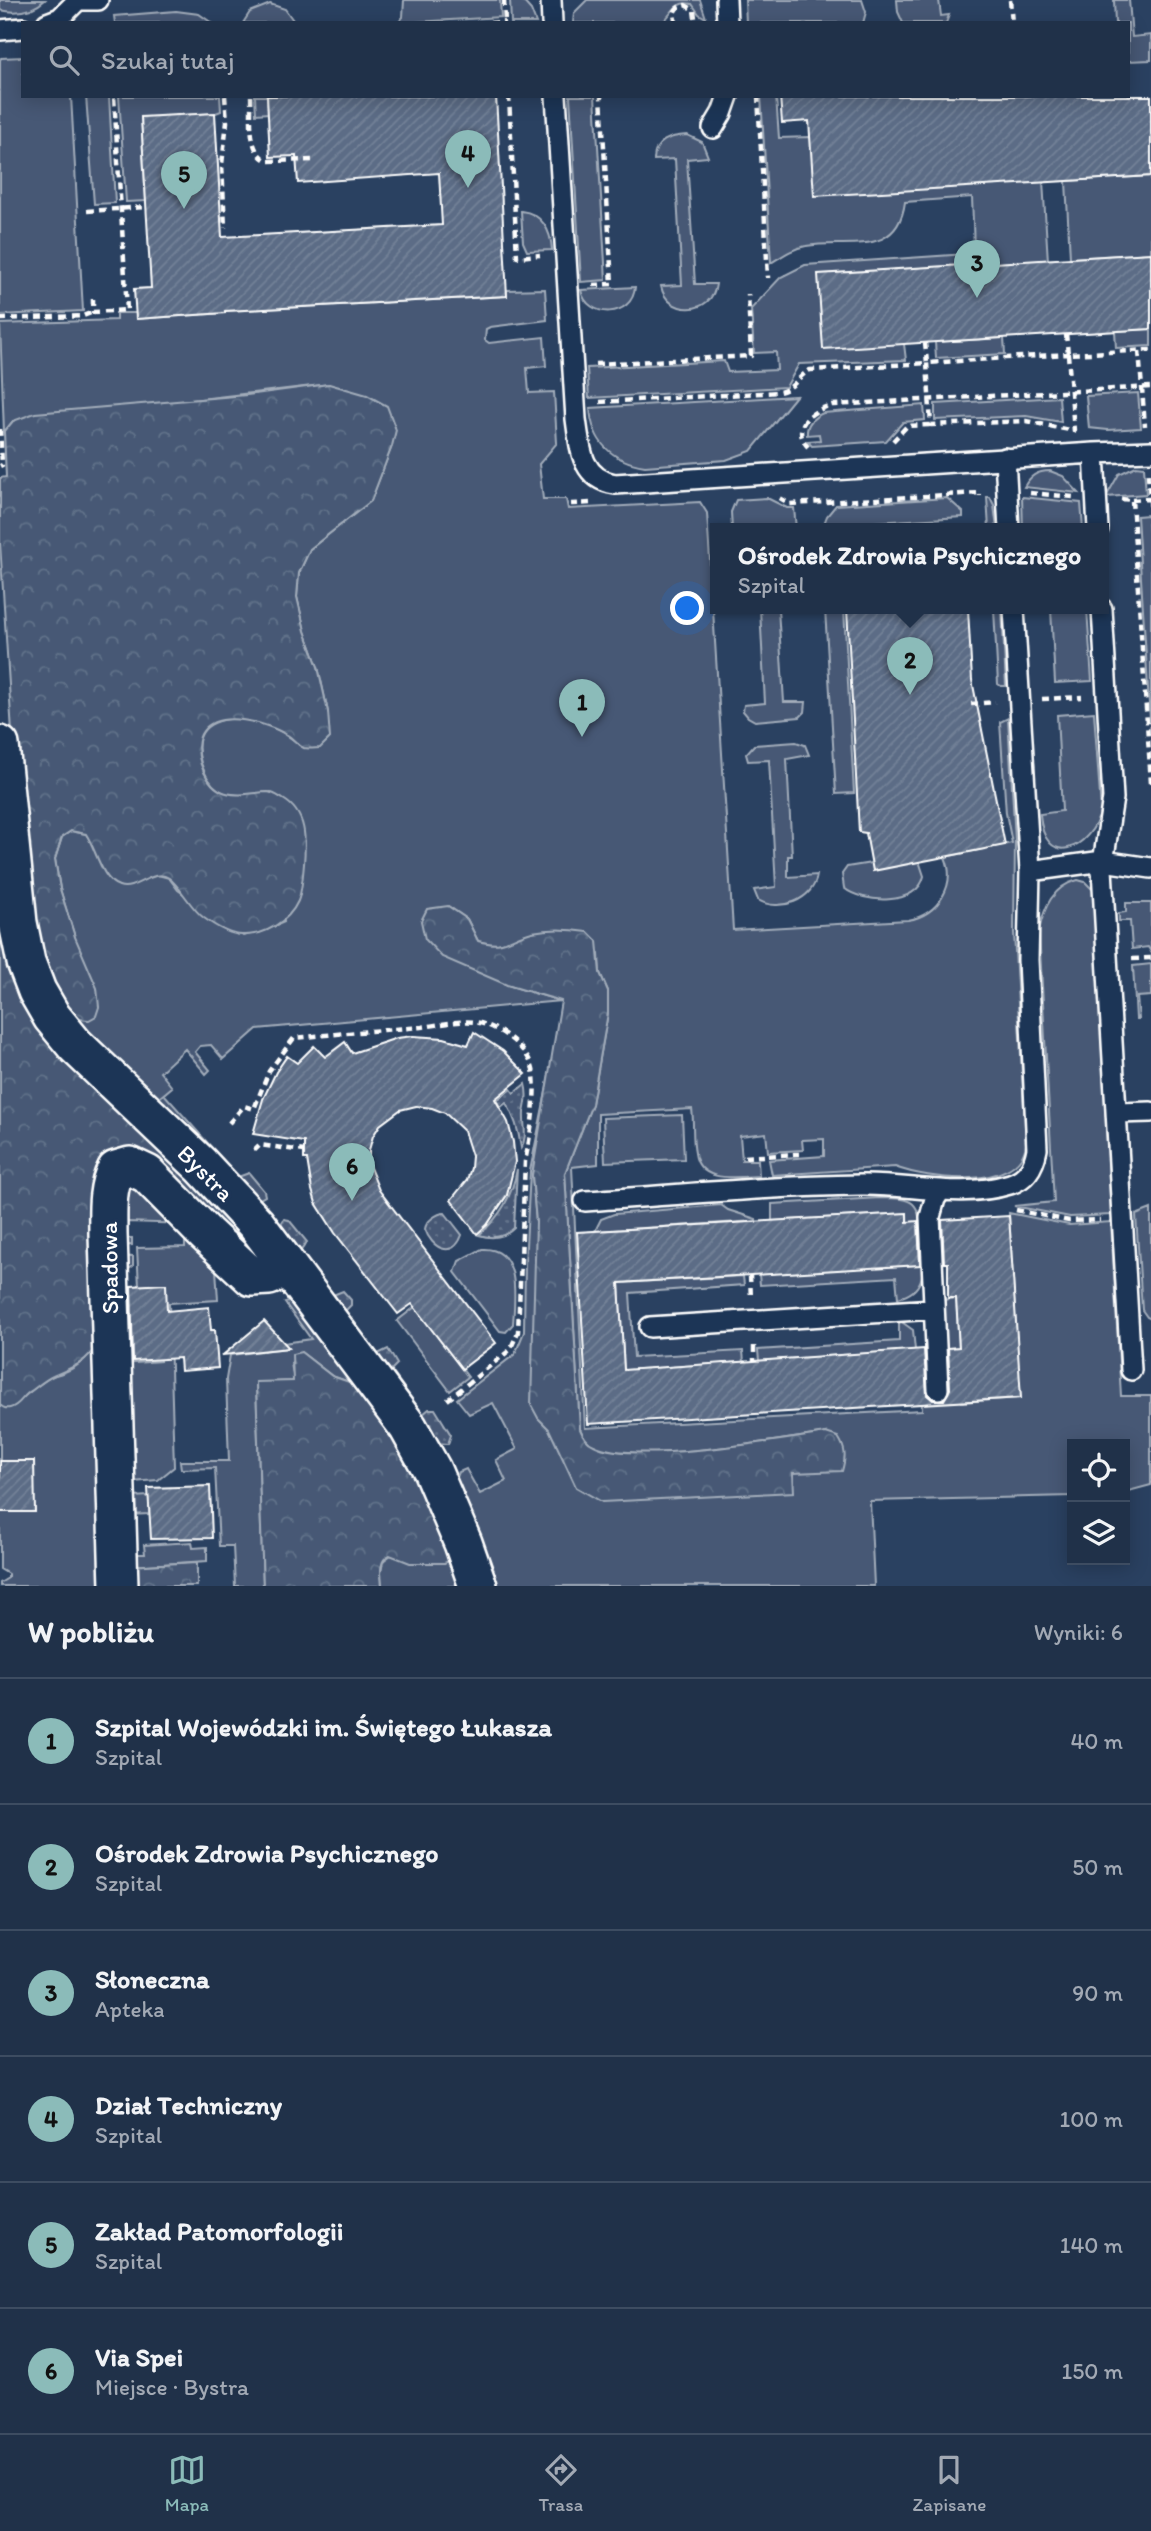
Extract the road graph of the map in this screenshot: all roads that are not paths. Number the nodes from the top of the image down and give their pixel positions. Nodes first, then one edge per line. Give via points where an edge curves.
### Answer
1 (98, 0) edge
2 (551, 0) edge
3 (726, 0) edge
4 (77, 1) edge
5 (52, 21) edge
6 (552, 21) edge
7 (727, 21) edge
8 (21, 27) edge
9 (0, 30) edge
10 (556, 98) edge
11 (727, 98) edge
12 (713, 128) dead end
13 (1151, 451) edge
14 (1094, 453) junction
15 (1005, 458) junction
16 (1009, 523) edge
17 (1098, 523) edge
18 (1014, 614) edge
19 (1102, 614) edge
20 (0, 745) edge
21 (1103, 861) junction
22 (1151, 868) edge
23 (1030, 870) junction
24 (1151, 1112) edge
25 (1117, 1113) junction
26 (941, 1190) junction
27 (585, 1201) dead end
28 (288, 1267) junction
29 (934, 1309) junction
30 (650, 1327) dead end
31 (1131, 1370) dead end
32 (938, 1389) dead end
33 (119, 1586) edge
34 (478, 1586) edge

1 - 4 lane
2 - 6 lane
3 - 7 lane
4 - 5 lane
8 - 9 lane
10 - 15 lane via 575,403 584,462 596,478 615,484
11 - 12 lane
13 - 14 lane
14 - 15 lane
14 - 17 lane
15 - 16 lane
18 - 23 lane
19 - 21 lane via 1113,798
20 - 28 street, Bystra via 18,923 37,991 75,1045 201,1165 256,1224
21 - 22 lane
21 - 23 lane
21 - 25 lane
23 - 26 lane via 1028,960 1035,1162 1021,1179 1010,1184
24 - 25 lane
25 - 31 lane
26 - 27 lane via 862,1185
26 - 29 lane via 930,1217
28 - 33 street, Spadowa via 269,1276 252,1277 147,1174 130,1166 116,1170 112,1177 108,1247
28 - 34 street, Bystra via 408,1427 432,1470
29 - 30 lane
29 - 32 lane

